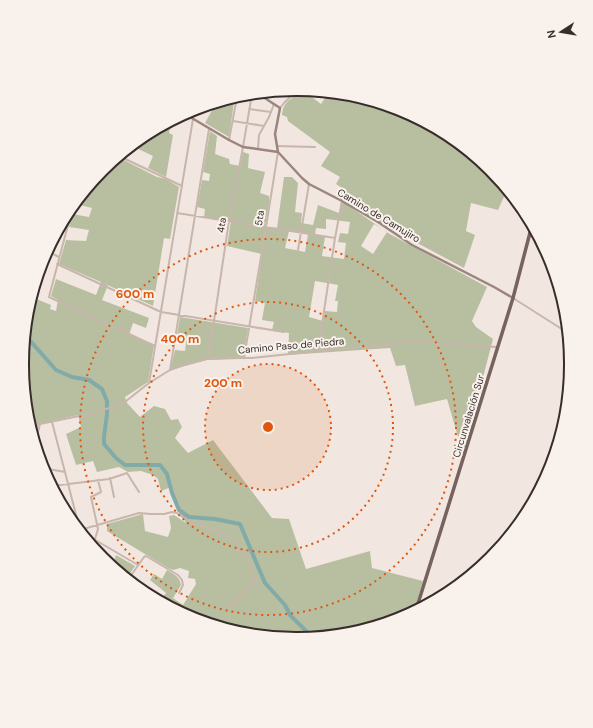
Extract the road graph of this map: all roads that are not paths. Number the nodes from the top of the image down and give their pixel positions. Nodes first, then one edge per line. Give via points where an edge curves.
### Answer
1 (289, 96) edge
2 (265, 98) edge
3 (251, 101) edge
4 (236, 104) edge
5 (274, 104) junction
6 (280, 108) junction
7 (249, 109) junction
8 (271, 112) junction
9 (193, 118) joint
10 (233, 121) junction
11 (246, 123) junction
12 (264, 126) junction
13 (210, 128) junction
14 (229, 140) junction
15 (277, 146) junction
16 (243, 147) junction
17 (315, 147) dead end
18 (258, 149) junction
19 (278, 152) junction
20 (125, 159) edge
21 (309, 184) junction
22 (182, 186) junction
23 (342, 201) junction
24 (178, 213) junction
25 (195, 216) junction
26 (229, 221) junction
27 (68, 226) edge
28 (266, 227) junction
29 (301, 232) junction
30 (530, 234) edge
31 (335, 238) junction
32 (298, 250) dead end
33 (53, 254) edge
34 (59, 257) junction
35 (57, 264) junction
36 (514, 298) junction
37 (161, 312) junction
38 (179, 315) junction
39 (214, 321) junction
40 (249, 326) junction
41 (562, 329) edge
42 (284, 332) dead end
43 (155, 346) junction
44 (498, 347) junction
45 (318, 351) junction
46 (244, 358) junction
47 (207, 359) junction
48 (170, 370) junction
49 (149, 383) junction
50 (52, 422) junction
51 (36, 423) edge
52 (40, 424) junction
53 (38, 433) edge
54 (51, 470) edge
55 (65, 472) junction
56 (110, 478) junction
57 (98, 480) junction
58 (68, 484) junction
59 (59, 485) edge
60 (138, 492) dead end
61 (114, 497) dead end
62 (76, 516) edge
63 (97, 526) junction
64 (85, 529) edge
65 (95, 540) joint
66 (138, 565) junction
67 (132, 574) dead end
68 (179, 593) dead end
69 (418, 602) edge
70 (228, 608) dead end

1 - 6 street
2 - 5 street
3 - 7 street, 4ta
4 - 10 street
5 - 6 street
5 - 8 street
6 - 15 street, 5ta via 275,134
7 - 8 street
7 - 11 street, 4ta
8 - 12 street
9 - 13 street
9 - 22 street
10 - 11 street
10 - 14 street
11 - 12 street
11 - 16 street, 4ta
12 - 18 street via 259,135
13 - 14 street
13 - 25 street
14 - 16 street
15 - 17 street
15 - 19 street, 5ta
16 - 18 street
16 - 26 street, 4ta
18 - 19 street
19 - 21 street, Camino de Camujiro
19 - 28 street, 5ta
20 - 22 street
21 - 23 street, Camino de Camujiro
21 - 29 street
22 - 24 street
23 - 31 street
23 - 36 street, Camino de Camujiro via 412,245
24 - 25 street
24 - 37 street
25 - 26 street
25 - 38 street
26 - 28 street
26 - 39 street, 4ta
27 - 34 street
28 - 29 street
28 - 40 street, 5ta
29 - 31 street
29 - 32 street
30 - 36 main road, Circunvalación Sur
31 - 45 street
33 - 34 street
34 - 35 street
35 - 37 street
35 - 43 street via 49,297
36 - 41 street, Camino de Camujiro
36 - 44 main road, Circunvalación Sur
37 - 38 street
37 - 43 street
38 - 39 street
38 - 48 street
39 - 40 street
39 - 47 street, 4ta
40 - 42 street
40 - 46 street, 5ta
43 - 49 street
44 - 45 street, Camino Paso de Piedra via 411,341
44 - 69 main road, Circunvalación Sur
45 - 46 street, Camino Paso de Piedra
46 - 47 street, Camino Paso de Piedra
47 - 48 street, Camino Paso de Piedra
48 - 49 street, Camino Paso de Piedra
49 - 50 street, Camino Paso de Piedra via 121,404 90,416
50 - 52 street, Camino Paso de Piedra
50 - 55 street
51 - 52 street, Camino Paso de Piedra
52 - 53 street
54 - 55 street
55 - 58 street
56 - 57 street
56 - 60 street via 127,473
56 - 61 street
57 - 58 street
57 - 63 street via 101,492 91,498
58 - 59 street
58 - 62 street
63 - 64 street
63 - 65 street
63 - 70 street via 139,513 172,512 188,521 223,533 236,543 249,561 256,580
65 - 66 street
66 - 67 street
66 - 68 street via 146,556 178,575 183,585

